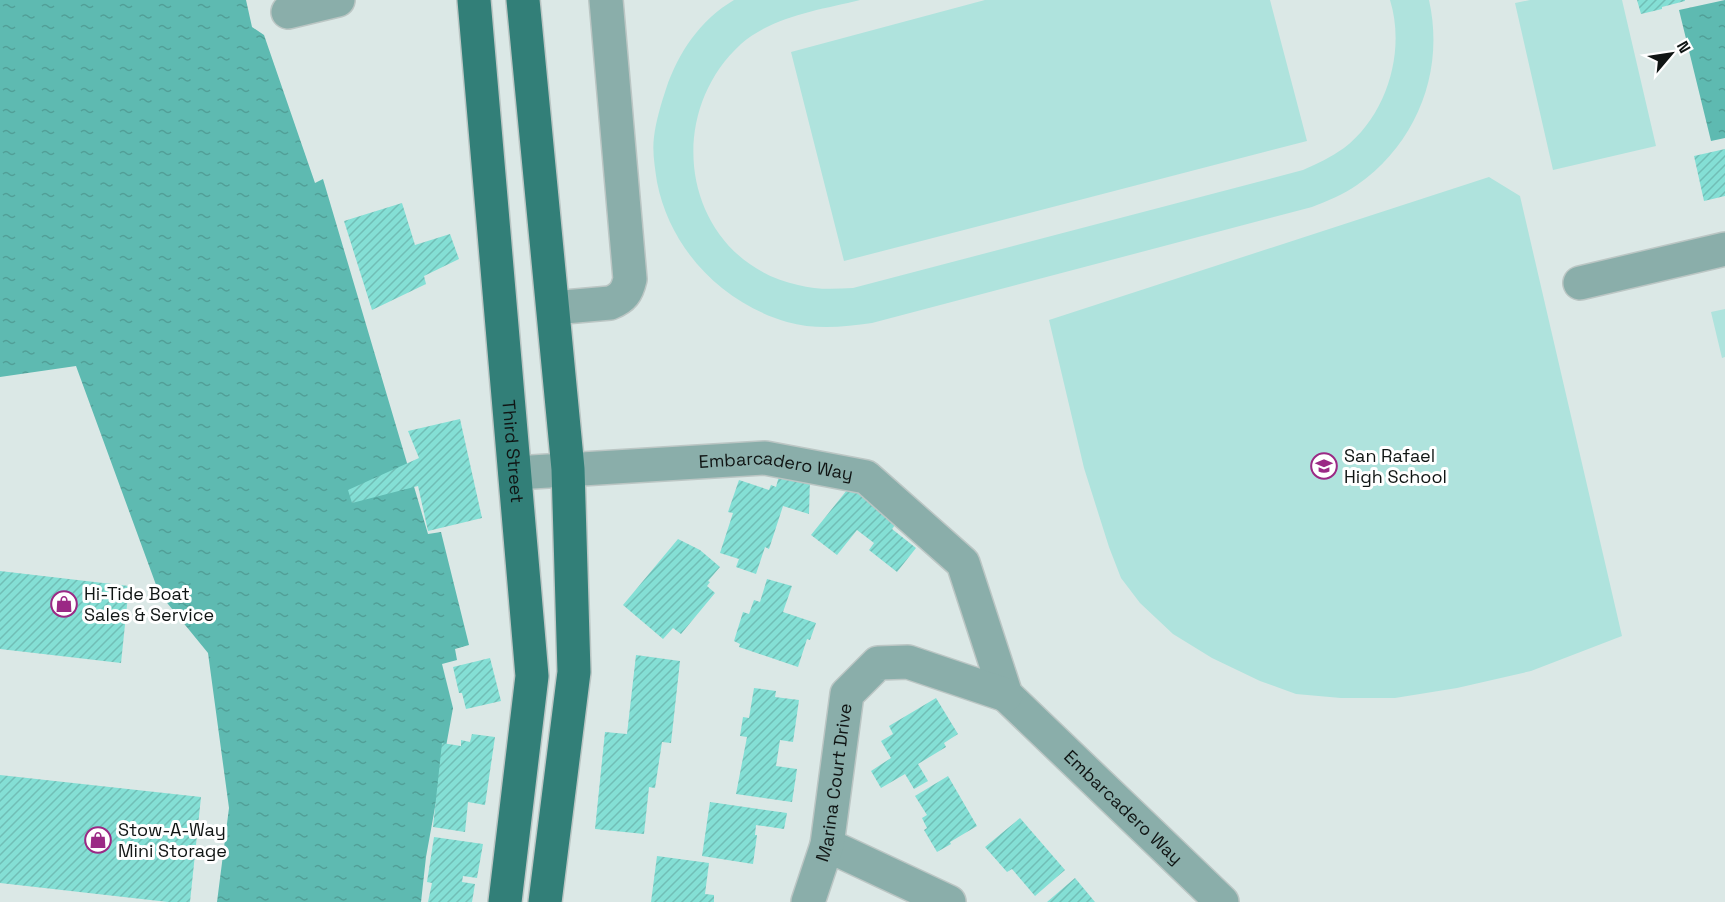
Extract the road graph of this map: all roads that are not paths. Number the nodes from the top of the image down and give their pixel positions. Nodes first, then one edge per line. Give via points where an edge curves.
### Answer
1 (338, 0) edge
2 (474, 0) edge
3 (523, 0) edge
4 (606, 0) edge
5 (288, 12) dead end
6 (1725, 249) edge
7 (1580, 283) dead end
8 (553, 308) junction
9 (568, 469) junction
10 (515, 473) junction
11 (1006, 695) junction
12 (827, 845) junction
13 (505, 902) edge
14 (545, 902) edge
15 (808, 902) edge
16 (949, 902) edge
17 (1222, 902) edge

1 - 5 street
2 - 10 main road, Third Street
3 - 8 main road
4 - 8 street via 630,279 627,292 618,300
6 - 7 street
8 - 9 main road
9 - 10 street, Embarcadero Way
9 - 11 street, Embarcadero Way via 765,458 866,477 963,563
9 - 14 main road via 574,672
10 - 13 main road, Third Street via 532,676
11 - 12 street, Marina Court Drive via 908,662 878,663 847,694
11 - 17 street, Embarcadero Way
12 - 15 street, Marina Court Drive
12 - 16 street

